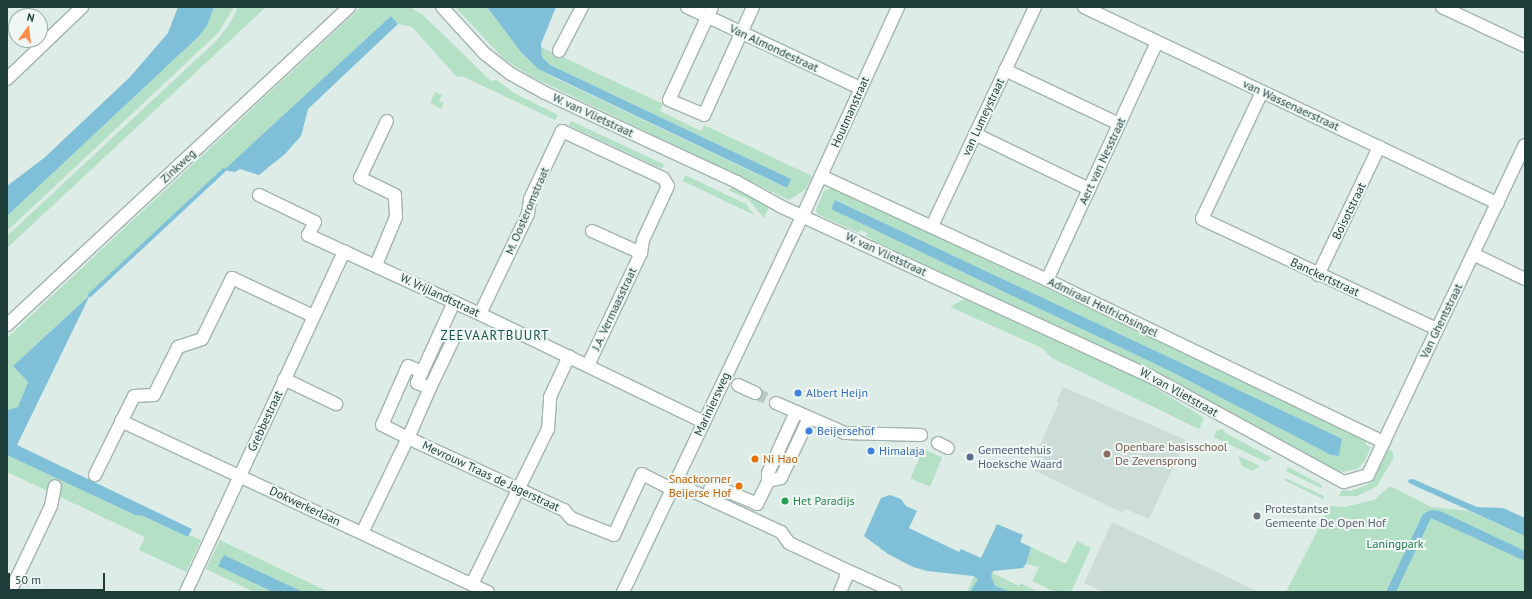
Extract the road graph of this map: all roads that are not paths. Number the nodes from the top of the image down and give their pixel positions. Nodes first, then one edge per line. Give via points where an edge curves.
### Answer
1 (82, 7) edge
2 (349, 7) edge
3 (442, 7) edge
4 (582, 7) edge
5 (687, 7) edge
6 (753, 7) edge
7 (898, 7) edge
8 (1035, 7) edge
9 (1084, 7) edge
10 (1442, 7) edge
11 (710, 12) edge
12 (743, 34) junction
13 (1157, 42) junction
14 (1525, 46) edge
15 (559, 52) dead end
16 (1005, 70) junction
17 (7, 78) edge
18 (860, 88) junction
19 (1262, 92) junction
20 (387, 120) dead end
21 (1119, 124) junction
22 (562, 131) joint
23 (975, 134) junction
24 (1525, 144) edge
25 (1379, 147) junction
26 (821, 176) junction
27 (1089, 189) junction
28 (260, 195) dead end
29 (1498, 204) junction
30 (802, 216) junction
31 (932, 226) junction
32 (592, 231) dead end
33 (344, 251) junction
34 (641, 253) junction
35 (1473, 254) junction
36 (376, 265) junction
37 (1318, 274) junction
38 (1525, 279) edge
39 (1047, 280) junction
40 (454, 302) junction
41 (480, 314) junction
42 (313, 316) junction
43 (7, 325) edge
44 (1437, 329) junction
45 (441, 331) junction
46 (569, 356) junction
47 (588, 365) junction
48 (422, 372) junction
49 (284, 379) junction
50 (738, 385) dead end
51 (430, 388) junction
52 (755, 393) tunnel mouth
53 (776, 403) tunnel mouth
54 (336, 404) dead end
55 (796, 412) junction
56 (810, 418) junction
57 (121, 421) junction
58 (704, 422) junction
59 (921, 435) dead end
60 (408, 438) junction
61 (1384, 442) junction
62 (95, 475) dead end
63 (239, 476) junction
64 (768, 481) junction
65 (1344, 482) joint
66 (55, 486) dead end
67 (674, 486) junction
68 (518, 489) junction
69 (710, 489) dead end
70 (362, 534) junction
71 (846, 570) junction
72 (472, 584) junction
73 (10, 592) edge
74 (186, 592) edge
75 (488, 592) edge
76 (623, 592) edge
77 (840, 592) edge
78 (895, 592) edge

1 - 17 street
2 - 43 street, Zinkweg
3 - 30 street, W. van Vlietstraat via 484,53 512,74
4 - 15 street
5 - 11 street, Van Almondestraat
6 - 12 street
7 - 18 street, Houtmanstraat
8 - 16 street, van Lumeystraat
9 - 13 street, van Wassenaerstraat
10 - 14 street
11 - 12 street, Van Almondestraat
11 - 12 street via 669,100 704,115
12 - 18 street, Van Almondestraat
13 - 19 street, van Wassenaerstraat
13 - 21 street, Aert van Nesstraat
16 - 21 street
16 - 23 street, van Lumeystraat
18 - 26 street, Houtmanstraat
19 - 25 street, van Wassenaerstraat
19 - 37 street, Banckertstraat via 1202,219
20 - 36 street via 360,178 395,195 396,217
21 - 27 street, Aert van Nesstraat
22 - 34 street, J.A. Vermaasstraat via 663,178 668,186 643,240
22 - 41 street, M. Oosteromstraat via 530,199 528,214
23 - 27 street
23 - 31 street, van Lumeystraat
24 - 29 street, Van Ghentstraat
25 - 29 street, van Wassenaerstraat
25 - 37 street, Boisotstraat
26 - 30 street, Houtmanstraat
26 - 31 street, Admiraal Helfrichsingel
27 - 39 street, Aert van Nesstraat
28 - 33 street, W. Vrijlandtstraat via 315,222 308,235
29 - 35 street, Van Ghentstraat
30 - 58 street, Mariniersweg
30 - 65 street, W. van Vlietstraat via 1150,376
31 - 39 street, Admiraal Helfrichsingel
32 - 34 street, J.A. Vermaasstraat
33 - 36 street, W. Vrijlandtstraat
33 - 42 street, Grebbestraat
34 - 47 street, J.A. Vermaasstraat
35 - 38 street
35 - 44 street, Van Ghentstraat
36 - 40 street, W. Vrijlandtstraat
37 - 44 street, Banckertstraat
39 - 61 street, Admiraal Helfrichsingel
40 - 41 street, W. Vrijlandtstraat
40 - 45 street
41 - 46 street, W. Vrijlandtstraat
42 - 49 street, Grebbestraat
42 - 57 street via 232,278 202,339 178,347 154,395 134,396
44 - 61 street, Van Ghentstraat
45 - 48 street
45 - 51 street via 454,338
46 - 47 street, W. Vrijlandtstraat
46 - 68 street via 550,397 548,430
47 - 58 street, W. Vrijlandtstraat
48 - 51 street via 417,383
48 - 60 street, Mevrouw Traas de Jagerstraat via 408,366 382,425
49 - 54 street
49 - 63 street, Grebbestraat
50 - 52 street
51 - 60 street
53 - 55 street
55 - 56 street
55 - 64 street via 768,473
56 - 59 street via 845,433
56 - 64 street via 781,478
57 - 62 street
57 - 63 street, Dokwerkerlaan
58 - 67 street, Mariniersweg
60 - 68 street, Mevrouw Traas de Jagerstraat
60 - 70 street
61 - 65 street, Van Ghentstraat via 1368,475
63 - 70 street, Dokwerkerlaan
63 - 74 street, Grebbestraat
64 - 69 street via 757,504 722,489
66 - 73 street via 50,506
67 - 68 street, Mevrouw Traas de Jagerstraat via 642,474 614,535 571,518 564,510
67 - 71 street via 781,532 789,543
67 - 76 street, Mariniersweg
68 - 72 street
70 - 72 street, Dokwerkerlaan
71 - 77 street via 846,578
71 - 78 street
72 - 75 street, Dokwerkerlaan

